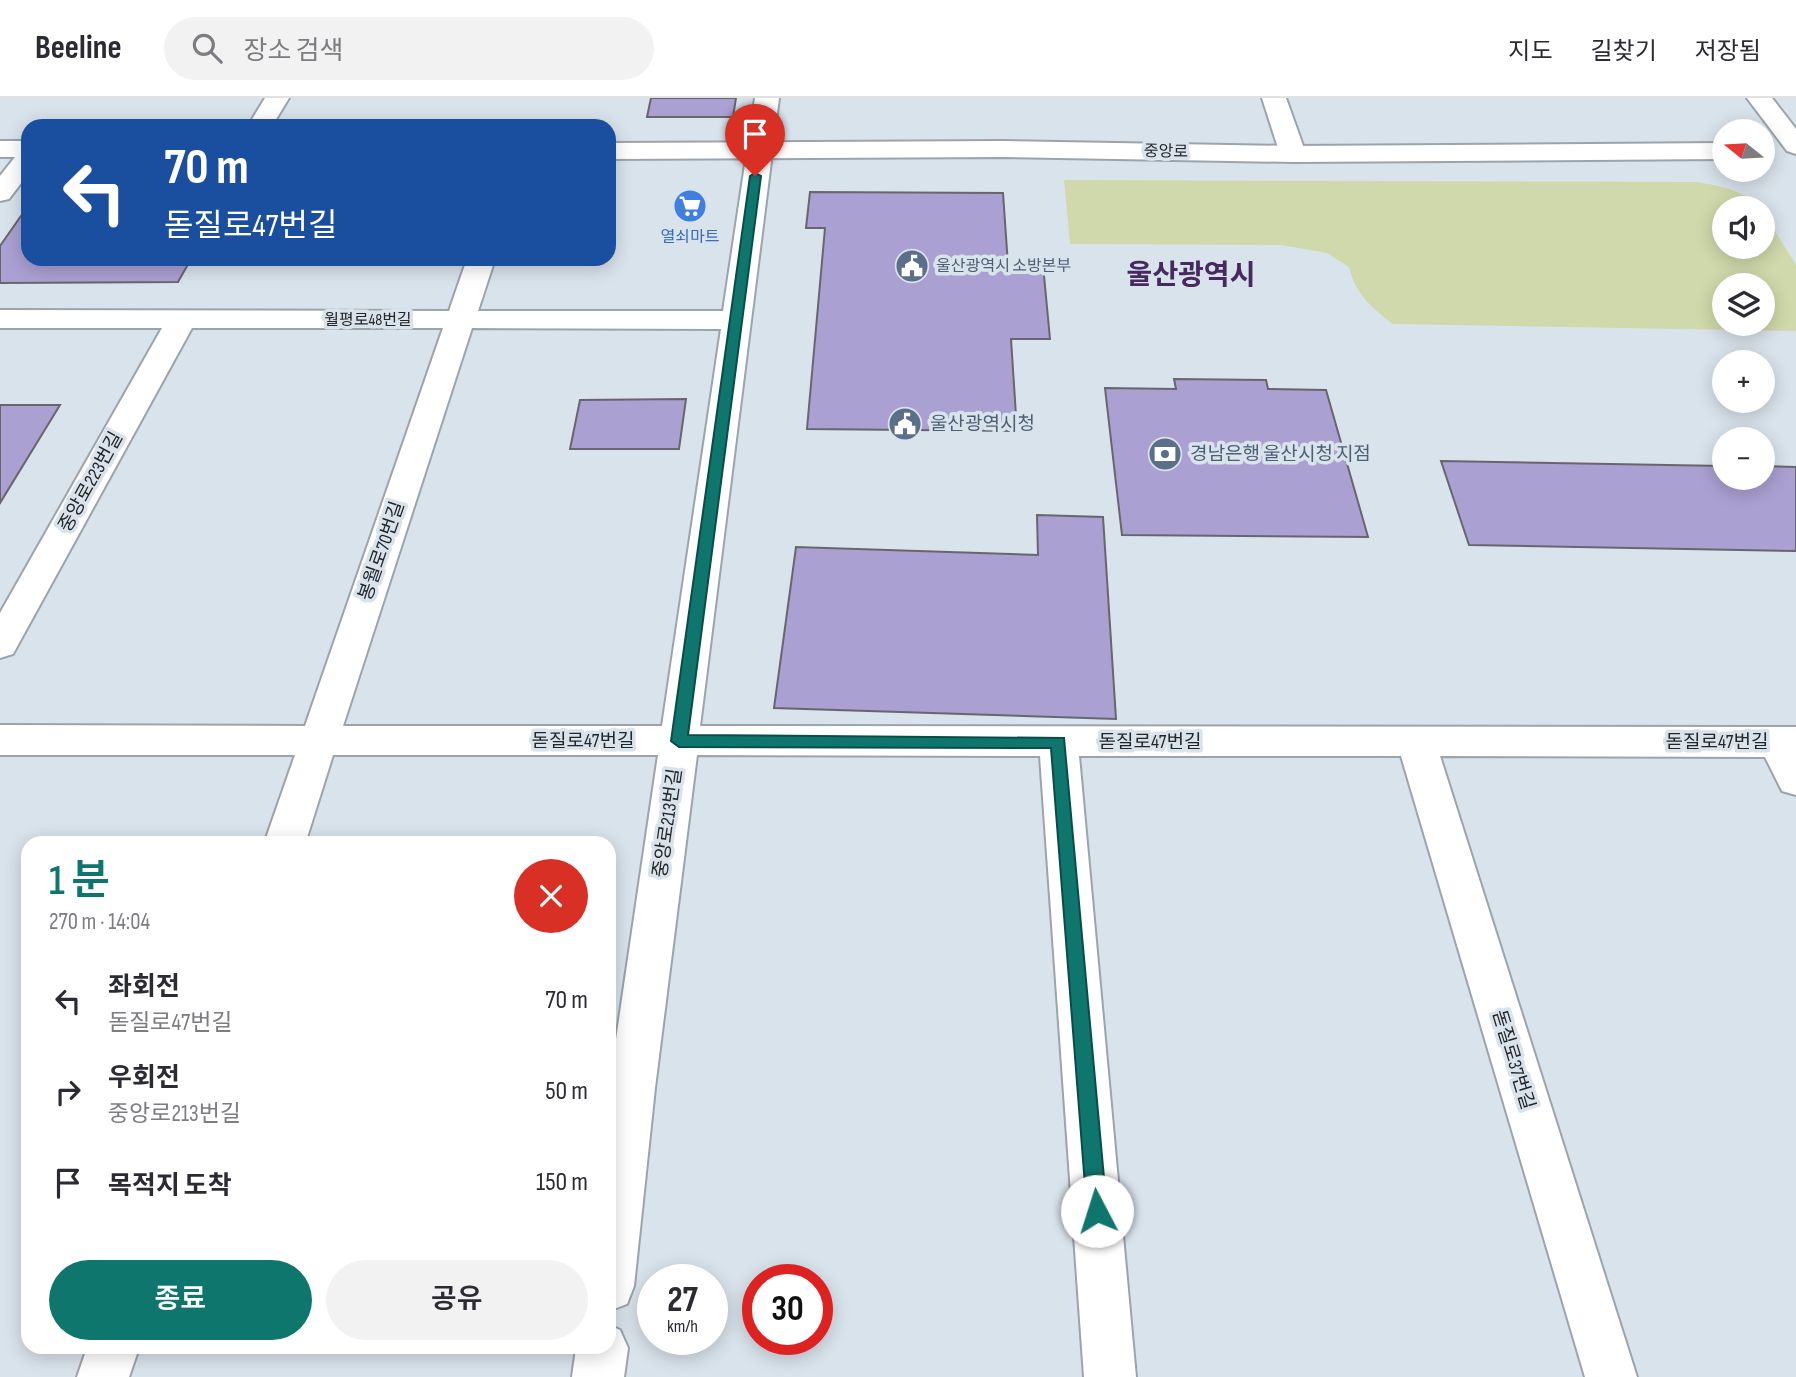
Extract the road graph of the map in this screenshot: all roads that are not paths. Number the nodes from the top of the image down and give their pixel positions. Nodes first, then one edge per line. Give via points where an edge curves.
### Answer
1 (276, 98) edge
2 (767, 98) edge
3 (1274, 98) edge
4 (1759, 98) edge
5 (264, 119) edge
6 (0, 149) edge
7 (21, 149) edge
8 (1788, 150) edge
9 (616, 151) edge
10 (1712, 151) edge
11 (759, 152) junction
12 (1293, 154) junction
13 (21, 166) edge
14 (0, 193) edge
15 (479, 266) edge
16 (0, 319) edge
17 (182, 319) junction
18 (461, 320) junction
19 (736, 320) junction
20 (0, 645) edge
21 (0, 740) edge
22 (318, 741) junction
23 (679, 741) junction
24 (1058, 742) junction
25 (1416, 742) junction
26 (1787, 742) edge
27 (1796, 780) edge
28 (287, 836) edge
29 (616, 1227) edge
30 (111, 1354) edge
31 (601, 1354) edge
32 (103, 1377) edge
33 (598, 1377) edge
34 (1110, 1377) edge
35 (1611, 1377) edge

1 - 5 street
2 - 11 street, 중앙로213번길
3 - 12 street
4 - 8 street
6 - 7 street
9 - 11 street, 중앙로
10 - 12 street, 중앙로
11 - 12 street, 중앙로 via 1003,149
11 - 19 street, 중앙로213번길
13 - 14 street
15 - 18 street, 봉월로70번길
16 - 17 street, 월평로48번길
17 - 18 street, 월평로48번길
17 - 20 street, 중앙로223번길
18 - 19 street, 월평로48번길
18 - 22 street, 봉월로70번길
19 - 23 street, 중앙로213번길
21 - 22 street, 돋질로47번길
22 - 23 street, 돋질로47번길
22 - 28 street, 봉월로70번길
23 - 24 street, 돋질로47번길
23 - 29 street, 중앙로213번길
24 - 25 street, 돋질로47번길
24 - 34 street
25 - 26 street, 돋질로47번길
25 - 35 street, 돋질로37번길
26 - 27 street
30 - 32 street
31 - 33 street

